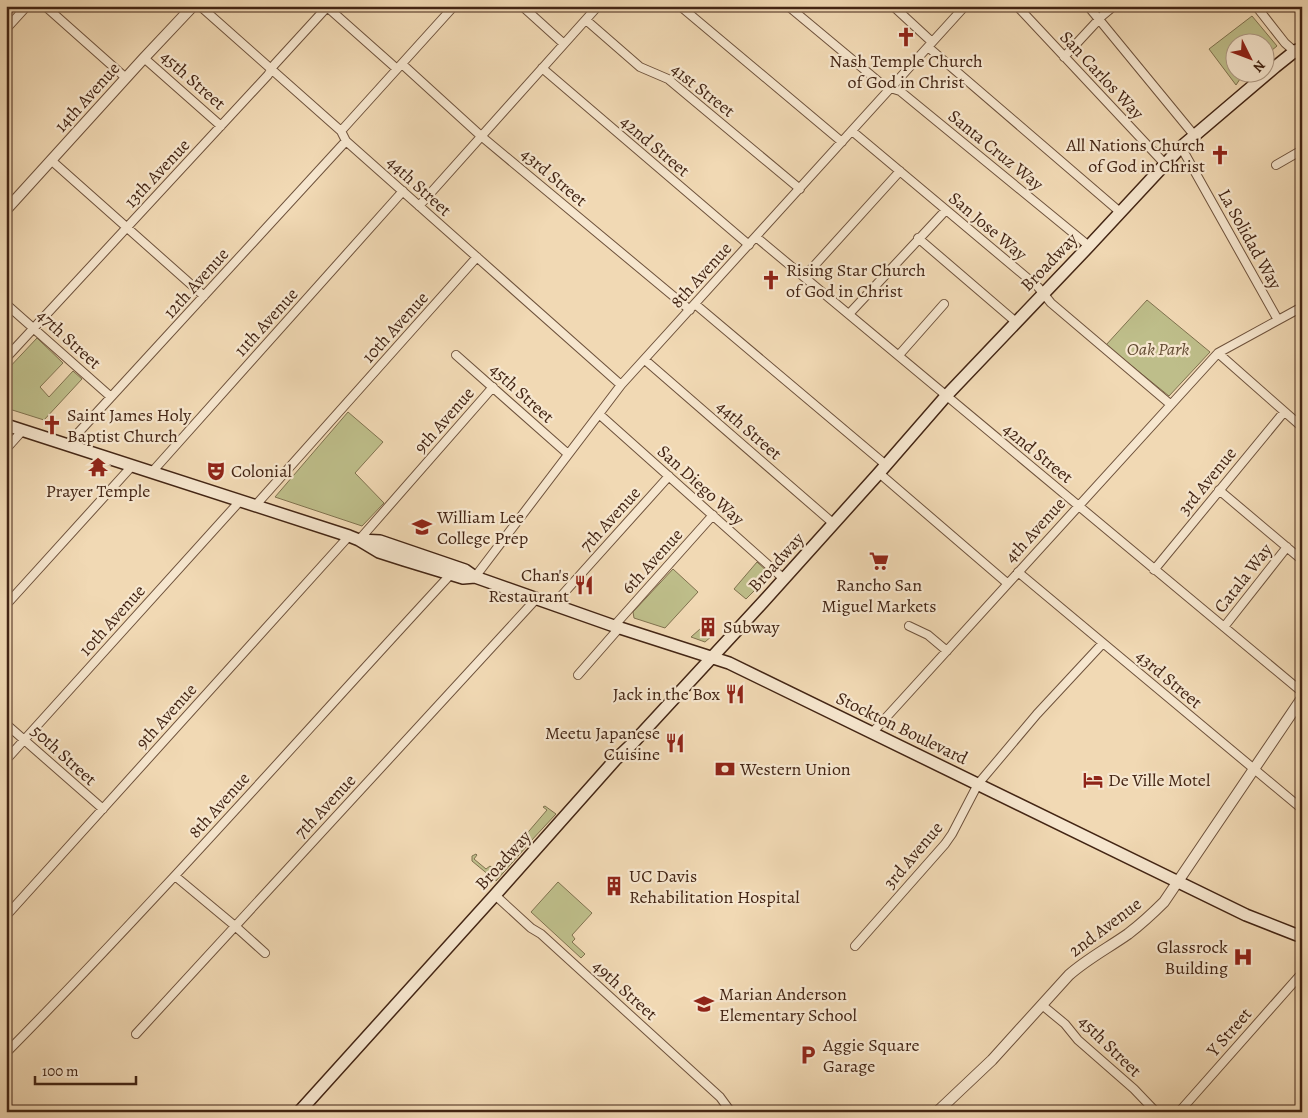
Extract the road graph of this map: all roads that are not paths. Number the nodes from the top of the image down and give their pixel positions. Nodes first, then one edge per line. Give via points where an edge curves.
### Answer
1 (27, 6) edge
2 (45, 6) edge
3 (193, 6) edge
4 (200, 6) edge
5 (454, 6) edge
6 (522, 6) edge
7 (598, 6) edge
8 (680, 6) edge
9 (788, 6) edge
10 (893, 6) edge
11 (965, 6) edge
12 (1017, 6) edge
13 (1088, 6) edge
14 (1114, 6) edge
15 (1256, 6) edge
16 (327, 7) edge
17 (1099, 19) junction
18 (586, 20) junction
19 (6, 29) edge
20 (1302, 39) edge
21 (564, 44) junction
22 (930, 45) junction
23 (1299, 52) edge
24 (1064, 57) junction
25 (144, 58) junction
26 (400, 67) junction
27 (542, 68) junction
28 (271, 70) junction
29 (126, 78) junction
30 (892, 88) junction
31 (221, 126) junction
32 (852, 131) junction
33 (341, 132) junction
34 (1194, 135) junction
35 (482, 136) junction
36 (346, 141) junction
37 (842, 142) junction
38 (1181, 147) junction
39 (1302, 150) edge
40 (52, 160) junction
41 (1165, 164) junction
42 (1276, 165) dead end
43 (900, 172) junction
44 (800, 189) junction
45 (403, 191) junction
46 (419, 206) junction
47 (6, 210) edge
48 (946, 210) junction
49 (1120, 212) junction
50 (127, 227) junction
51 (756, 237) junction
52 (918, 238) junction
53 (749, 245) junction
54 (1089, 246) junction
55 (477, 257) junction
56 (804, 277) junction
57 (1043, 293) junction
58 (204, 296) junction
59 (6, 304) edge
60 (944, 304) dead end
61 (692, 307) junction
62 (1302, 307) edge
63 (849, 314) junction
64 (1278, 320) junction
65 (1016, 322) junction
66 (34, 328) junction
67 (1218, 354) junction
68 (456, 355) dead end
69 (898, 355) junction
70 (6, 358) edge
71 (645, 360) junction
72 (622, 385) junction
73 (493, 387) junction
74 (946, 396) junction
75 (111, 397) junction
76 (1170, 404) junction
77 (1284, 412) junction
78 (599, 414) junction
79 (6, 425) edge
80 (1302, 427) edge
81 (23, 430) junction
82 (68, 445) junction
83 (6, 449) edge
84 (568, 454) junction
85 (132, 466) junction
86 (883, 469) junction
87 (152, 472) junction
88 (669, 476) junction
89 (1219, 490) junction
90 (240, 501) junction
91 (255, 506) junction
92 (1078, 506) junction
93 (713, 515) junction
94 (834, 524) junction
95 (354, 538) junction
96 (1286, 547) junction
97 (1302, 560) edge
98 (1154, 570) junction
99 (1018, 572) junction
100 (451, 574) junction
101 (475, 578) junction
102 (784, 578) junction
103 (1008, 584) junction
104 (537, 598) junction
105 (554, 604) junction
106 (6, 605) edge
107 (617, 626) junction
108 (909, 626) dead end
109 (1224, 627) junction
110 (1103, 643) junction
111 (946, 651) junction
112 (712, 657) junction
113 (578, 675) dead end
114 (1302, 692) edge
115 (1302, 698) edge
116 (6, 724) edge
117 (872, 733) junction
118 (24, 740) junction
119 (6, 760) edge
120 (1254, 769) junction
121 (978, 784) junction
122 (103, 809) junction
123 (1302, 809) edge
124 (175, 876) junction
125 (1178, 882) junction
126 (496, 895) junction
127 (6, 916) edge
128 (235, 926) junction
129 (1302, 937) edge
130 (855, 946) dead end
131 (265, 953) dead end
132 (1302, 973) edge
133 (1042, 1005) junction
134 (136, 1034) dead end
135 (6, 1053) edge
136 (299, 1112) edge
137 (731, 1112) edge
138 (937, 1112) edge
139 (1156, 1112) edge
140 (1179, 1112) edge

1 - 19 street
2 - 29 street
3 - 25 street, 14th Avenue
4 - 28 street, 44th Street
5 - 26 street
6 - 21 street
7 - 18 street
8 - 37 street
9 - 30 street, Santa Cruz Way via 884,86
10 - 22 street
11 - 22 street, 8th Avenue
12 - 24 street, San Carlos Way
13 - 17 street
14 - 17 street
15 - 23 street via 1286,43
16 - 26 street, 43rd Street
16 - 28 street, 13th Avenue
17 - 24 street
17 - 34 street
18 - 21 street
18 - 44 street, 41st Street via 640,67 668,79
20 - 23 main road, Broadway
21 - 27 street
22 - 30 street, 8th Avenue
22 - 49 street
23 - 34 main road, Broadway
24 - 41 street, San Carlos Way
25 - 29 street, 14th Avenue
25 - 31 street, 45th Street
26 - 33 street
26 - 35 street, 43rd Street
27 - 35 street
27 - 53 street, 42nd Street
28 - 31 street, 13th Avenue
28 - 33 street, 44th Street
29 - 40 street, 14th Avenue
30 - 32 street, 8th Avenue
30 - 54 street, Santa Cruz Way via 900,91
31 - 50 street, 13th Avenue
32 - 37 street, 8th Avenue
32 - 43 street, San Jose Way
33 - 36 street, 44th Street
34 - 38 main road, Broadway
35 - 46 street
35 - 61 street, 43rd Street
36 - 45 street, 44th Street
36 - 58 street, 12th Avenue
37 - 44 street, 8th Avenue
38 - 41 main road, Broadway
38 - 64 street, La Solidad Way
39 - 42 street
40 - 47 street, 14th Avenue
40 - 50 street
41 - 49 main road, Broadway
43 - 48 street, San Jose Way
43 - 56 street
44 - 51 street, 8th Avenue
45 - 46 street, 44th Street
45 - 87 street, 11th Avenue
46 - 55 street, 44th Street
48 - 52 street
48 - 57 street, San Jose Way
49 - 54 main road, Broadway
50 - 58 street
50 - 66 street, 13th Avenue
51 - 53 street, 8th Avenue
51 - 56 street, 42nd Street
52 - 63 street
52 - 65 street
53 - 61 street, 8th Avenue
54 - 57 main road, Broadway
55 - 72 street, 44th Street
55 - 91 street, 10th Avenue
56 - 63 street, 42nd Street
57 - 65 main road, Broadway
57 - 76 street, San Jose Way
58 - 75 street, 12th Avenue
59 - 66 street, 47th Street
60 - 69 street
61 - 71 street, 8th Avenue
61 - 86 street, 43rd Street
62 - 64 street, 4th Avenue
63 - 69 street, 42nd Street
64 - 67 street, 4th Avenue
65 - 74 main road, Broadway
66 - 70 street, 13th Avenue
66 - 75 street, 47th Street
67 - 76 street, 4th Avenue
67 - 77 street
68 - 73 street, 45th Street
69 - 74 street, 42nd Street
71 - 72 street, 8th Avenue
71 - 94 street, 44th Street
72 - 78 street, 8th Avenue
73 - 84 street, 45th Street
73 - 95 street, 9th Avenue
74 - 86 main road, Broadway
74 - 92 street, 42nd Street
75 - 82 street, 12th Avenue
76 - 92 street, 4th Avenue
77 - 80 street
77 - 89 street, 3rd Avenue
78 - 84 street, 8th Avenue
78 - 88 street, San Diego Way
79 - 81 main road, Stockton Boulevard
81 - 82 main road, Stockton Boulevard
81 - 83 street
82 - 85 main road, Stockton Boulevard
84 - 101 street, 8th Avenue
85 - 87 main road, Stockton Boulevard
85 - 106 street
86 - 94 main road, Broadway
86 - 103 street, 43rd Street
87 - 90 main road, Stockton Boulevard
88 - 93 street, San Diego Way
88 - 105 street, 7th Avenue
89 - 96 street
89 - 98 street, 3rd Avenue
90 - 91 main road, Stockton Boulevard
90 - 118 street, 10th Avenue
91 - 95 main road, Stockton Boulevard
92 - 98 street, 42nd Street
92 - 99 street, 4th Avenue
93 - 102 street, San Diego Way
93 - 107 street, 6th Avenue
94 - 102 main road, Broadway
95 - 100 main road, Stockton Boulevard via 379,552
95 - 101 main road, Stockton Boulevard via 380,541 465,570
95 - 122 street, 9th Avenue
96 - 97 street
96 - 109 street, Catala Way
98 - 109 street, 42nd Street
99 - 103 street, 4th Avenue
99 - 110 street, 43rd Street
100 - 101 main road, Stockton Boulevard
100 - 124 street, 8th Avenue
101 - 104 main road, Stockton Boulevard
102 - 112 main road, Broadway
103 - 111 street, 4th Avenue
104 - 105 main road, Stockton Boulevard
104 - 128 street, 7th Avenue
105 - 107 main road, Stockton Boulevard
107 - 112 main road, Stockton Boulevard
107 - 113 street, 6th Avenue
108 - 111 street via 928,635
109 - 114 street, 42nd Street
110 - 120 street, 43rd Street
110 - 121 street, 3rd Avenue
111 - 117 street, 4th Avenue
112 - 117 main road, Stockton Boulevard
112 - 126 main road, Broadway via 615,760
115 - 120 street, 2nd Avenue
116 - 118 street, 50th Street
117 - 121 main road, Stockton Boulevard
118 - 119 street, 10th Avenue
118 - 122 street, 50th Street
120 - 123 street, 43rd Street
120 - 125 street, 2nd Avenue
121 - 125 main road, Stockton Boulevard
121 - 130 street, 3rd Avenue via 945,844
122 - 127 street, 9th Avenue
124 - 128 street
124 - 135 street, 8th Avenue
125 - 129 main road, Stockton Boulevard via 1256,920
125 - 133 street, 2nd Avenue via 1146,920 1083,963
126 - 136 main road, Broadway
126 - 137 street, 49th Street via 720,1097
128 - 131 street
128 - 134 street, 7th Avenue
132 - 140 street, Y Street
133 - 138 street, 2nd Avenue via 992,1060
133 - 139 street, 45th Street

